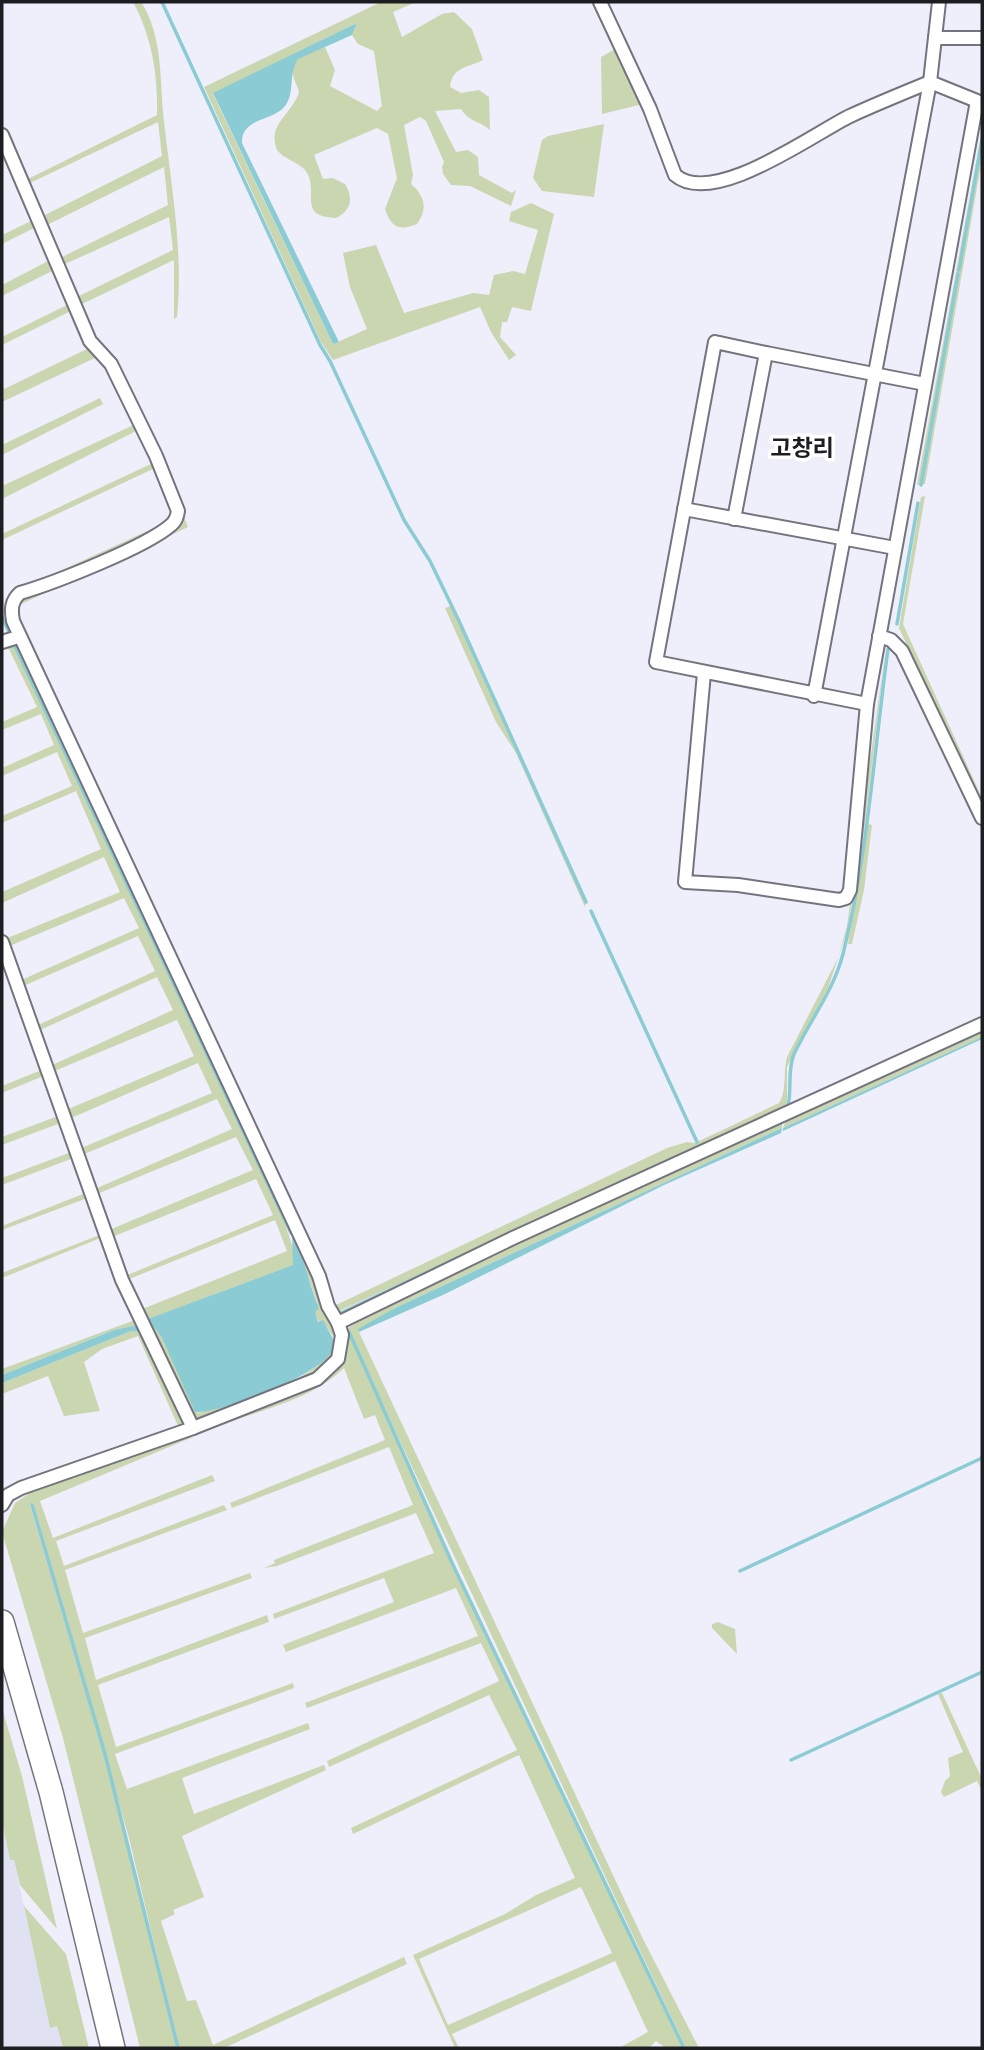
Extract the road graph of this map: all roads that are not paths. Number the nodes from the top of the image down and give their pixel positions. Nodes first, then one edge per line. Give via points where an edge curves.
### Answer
1 (600, 2) edge
2 (939, 2) edge
3 (935, 38) junction
4 (982, 38) edge
5 (930, 82) junction
6 (2, 135) edge
7 (766, 352) junction
8 (874, 374) junction
9 (925, 384) junction
10 (684, 509) junction
11 (734, 519) junction
12 (842, 538) junction
13 (895, 548) junction
14 (879, 636) junction
15 (18, 637) junction
16 (2, 642) edge
17 (704, 673) junction
18 (814, 696) junction
19 (867, 704) junction
20 (982, 818) edge
21 (2, 942) edge
22 (982, 1024) edge
23 (338, 1323) junction
24 (192, 1428) junction
25 (2, 1505) edge
26 (2, 1622) edge
27 (113, 2048) edge

1 - 5 street via 675,175 684,183 720,181
2 - 3 street
3 - 4 street
3 - 5 street
5 - 8 street
5 - 9 street via 977,101
6 - 15 street via 90,341 111,364 178,511 165,530 20,593 11,610
7 - 8 street
7 - 10 street via 715,342
7 - 11 street
8 - 9 street
8 - 12 street
9 - 13 street
10 - 11 street
10 - 17 street via 656,662
11 - 12 street
12 - 13 street
12 - 18 street
13 - 14 street
14 - 19 street
14 - 20 street via 902,651
15 - 16 street
15 - 23 street
17 - 18 street
17 - 19 street via 685,882 846,898
18 - 19 street
21 - 24 street via 122,1280
22 - 23 street
23 - 24 street via 342,1335 338,1359 317,1379
24 - 25 street via 20,1488
26 - 27 highway via 51,1791

